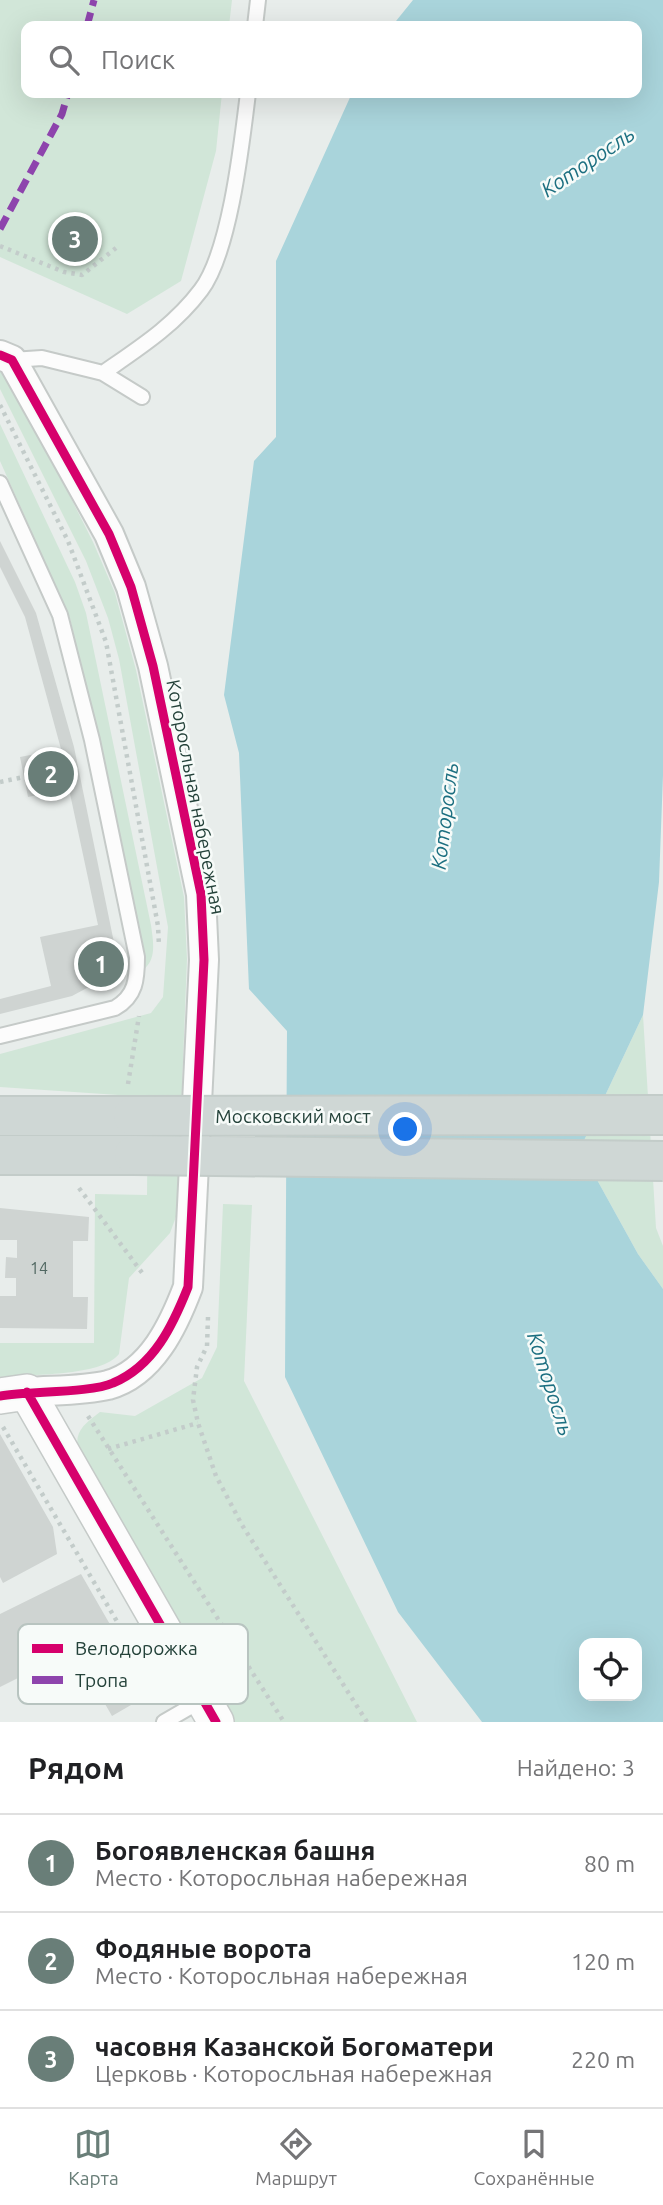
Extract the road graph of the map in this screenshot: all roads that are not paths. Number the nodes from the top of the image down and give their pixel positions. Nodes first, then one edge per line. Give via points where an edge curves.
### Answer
1 (258, 0) edge
2 (256, 21) edge
3 (247, 98) edge
4 (6, 357) edge
5 (103, 373) junction
6 (142, 397) dead end
7 (0, 483) edge
8 (0, 1036) edge
9 (663, 1115) edge
10 (0, 1116) edge
11 (0, 1155) edge
12 (663, 1161) edge
13 (14, 1394) edge
14 (139, 1624) edge

1 - 2 lane
3 - 5 lane via 218,258 203,289 166,329
4 - 5 lane via 42,358
4 - 13 street, Которосльная набережная via 109,534 131,587 153,666 201,894 204,960 188,1287 173,1325 145,1361 112,1384
5 - 6 lane
7 - 8 lane via 60,615 92,740 137,957 132,994 124,1003
9 - 10 main road, Московский мост, bridge via 130,1104
11 - 12 main road, Московский мост, bridge
13 - 14 street

